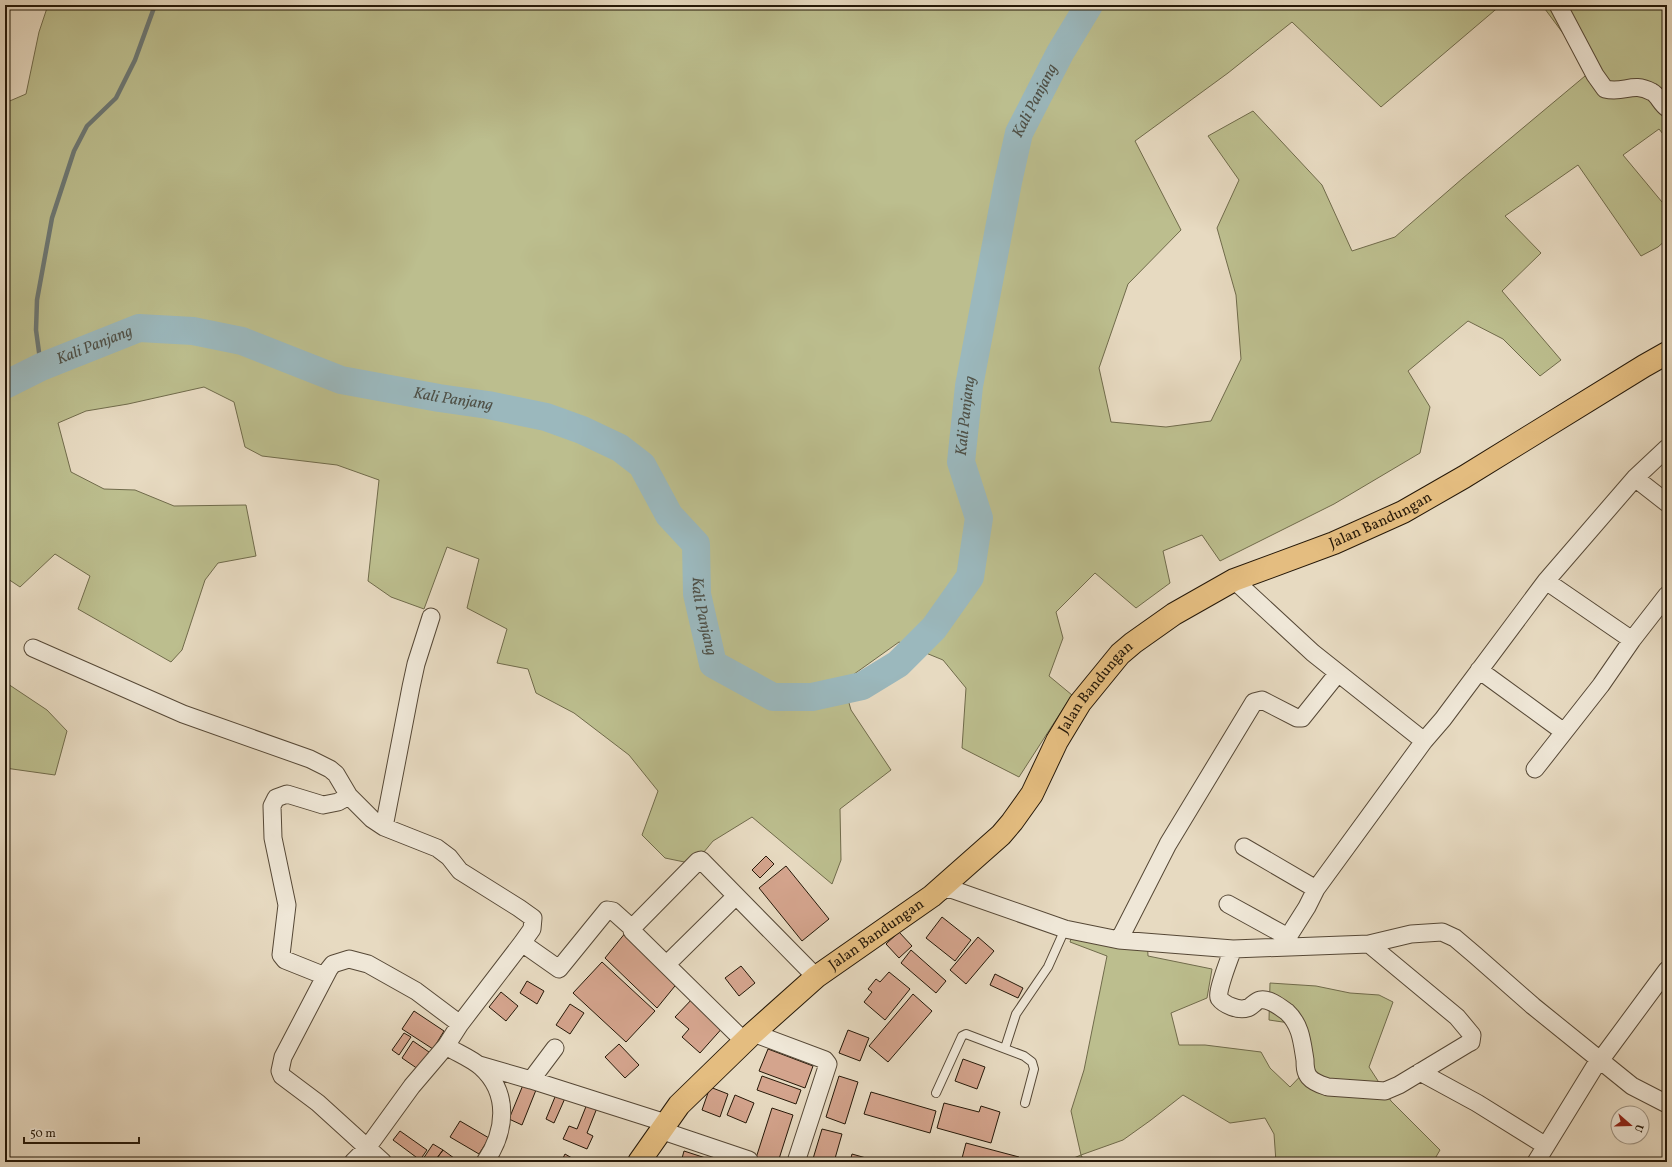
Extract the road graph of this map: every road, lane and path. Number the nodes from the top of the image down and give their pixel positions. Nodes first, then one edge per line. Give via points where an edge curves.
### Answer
1 (1558, 5) edge
2 (1667, 108) edge
3 (1667, 354) edge
4 (1667, 448) edge
5 (1636, 478) junction
6 (1667, 503) edge
7 (1234, 580) junction
8 (1546, 580) junction
9 (1667, 595) edge
10 (431, 617) dead end
11 (1632, 640) junction
12 (33, 648) dead end
13 (1479, 670) junction
14 (1338, 673) junction
15 (1564, 732) junction
16 (1424, 741) junction
17 (1534, 769) dead end
18 (349, 796) junction
19 (384, 827) junction
20 (1244, 848) dead end
21 (1316, 889) junction
22 (736, 896) junction
23 (932, 896) junction
24 (1228, 904) dead end
25 (632, 928) junction
26 (1065, 929) junction
27 (1119, 940) junction
28 (1288, 942) junction
29 (522, 943) junction
30 (1369, 944) junction
31 (1233, 949) junction
32 (667, 964) junction
33 (1667, 970) edge
34 (325, 976) junction
35 (816, 977) junction
36 (460, 1024) junction
37 (749, 1037) junction
38 (446, 1046) junction
39 (555, 1048) dead end
40 (1005, 1048) junction
41 (1600, 1058) junction
42 (479, 1065) junction
43 (1420, 1072) junction
44 (531, 1080) junction
45 (936, 1093) dead end
46 (1025, 1103) dead end
47 (1667, 1104) edge
48 (663, 1127) junction
49 (367, 1148) junction
50 (1544, 1156) edge
51 (749, 1160) dead end
52 (353, 1162) edge
53 (383, 1162) edge
54 (485, 1162) edge
55 (639, 1162) edge
56 (796, 1162) edge

1 - 2 street via 1605,89 1614,92 1638,86 1653,93
3 - 7 main road, Jalan Bandungan via 1402,512 1334,543
4 - 5 street
5 - 6 street
5 - 8 street
7 - 14 street
7 - 23 main road, Jalan Bandungan via 1174,614 1120,654 1080,703 1057,741 1032,794 1012,822 1001,835
8 - 11 street
8 - 13 street
9 - 11 street
10 - 19 street via 416,664
11 - 15 street
12 - 18 street via 183,714 310,759 336,774
13 - 15 street
13 - 16 street
14 - 16 street
14 - 27 street via 1302,718 1297,718 1262,700 1254,702 1168,844
15 - 17 street
16 - 21 street
18 - 19 street
18 - 34 street via 324,805 287,794 276,798 272,806 273,838 287,905 281,955 285,960
19 - 29 street via 437,848 460,871 529,914 533,918 532,929
20 - 21 street
21 - 28 street
22 - 25 street via 700,860
22 - 32 street
22 - 35 street
23 - 26 street via 948,888
23 - 35 main road, Jalan Bandungan
24 - 28 street
25 - 29 street via 613,911 608,910 559,969
25 - 32 street via 632,931
26 - 27 street
26 - 40 lane via 1048,967 1016,1014
27 - 31 street
28 - 30 street
28 - 31 street
29 - 36 street
30 - 41 street via 1411,934 1442,932 1449,935
30 - 43 street via 1457,1017 1472,1035 1471,1042
31 - 43 street via 1218,996 1220,1000 1227,1005 1240,1008 1248,1008 1258,1000 1266,1000 1286,1012 1302,1037 1306,1072 1312,1080 1328,1087 1385,1091
32 - 37 street
33 - 41 street
34 - 36 street via 333,964 340,961 349,959 368,964 416,991
34 - 49 street via 283,1057 280,1071 282,1076 318,1103
35 - 37 main road, Jalan Bandungan
36 - 38 street
37 - 48 main road, Jalan Bandungan via 679,1104
37 - 56 street via 825,1060 828,1064
38 - 42 street
38 - 49 street via 412,1086
39 - 44 street
40 - 45 lane via 963,1035
40 - 46 lane via 1032,1062 1034,1069
41 - 47 street via 1632,1086
41 - 50 street
42 - 44 street
42 - 54 street via 491,1076 497,1087 503,1112 498,1138
43 - 50 street via 1477,1103
44 - 48 street
48 - 51 street
48 - 55 main road, Jalan Bandungan
49 - 52 street
49 - 53 street

